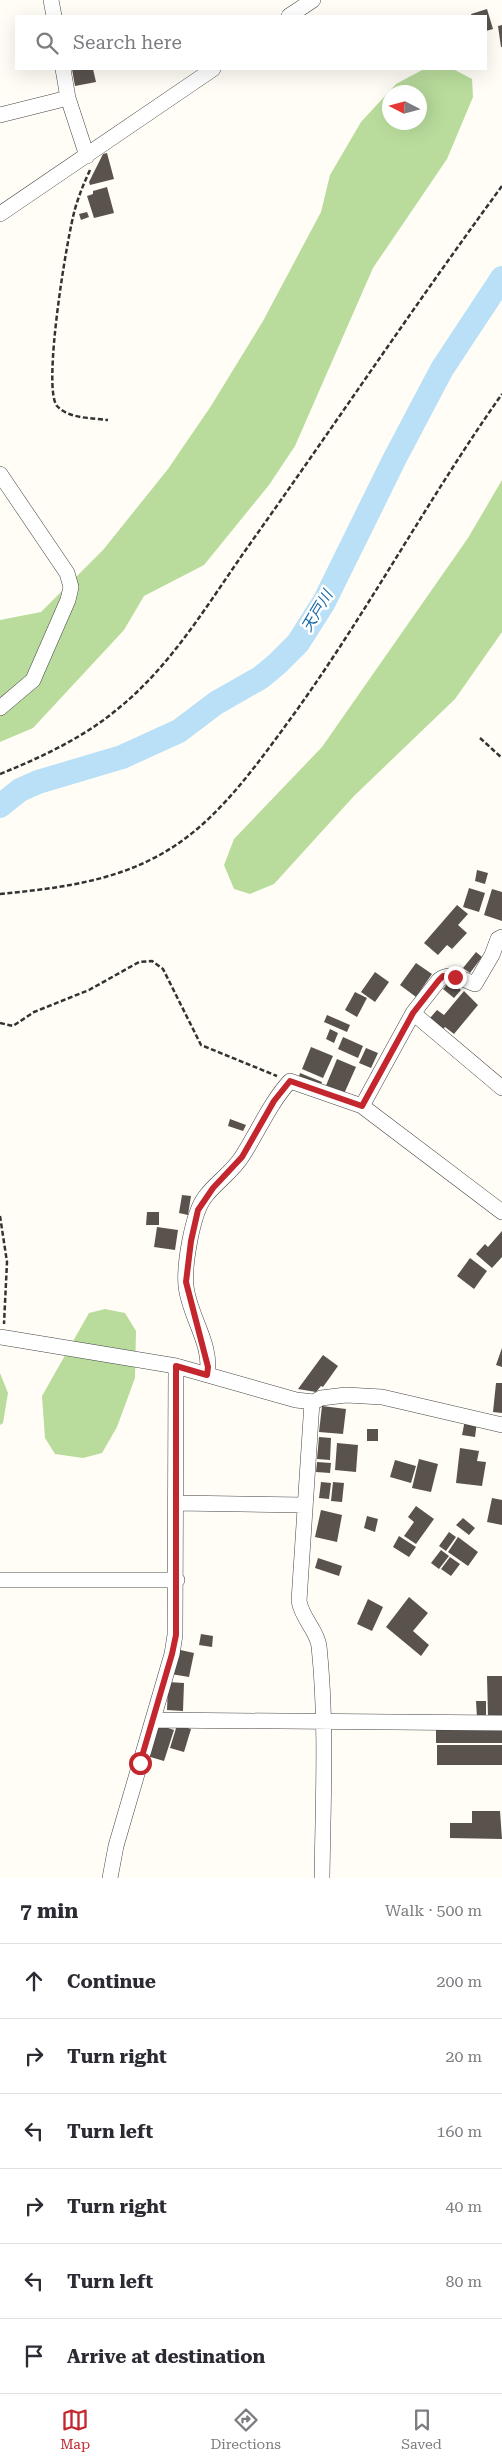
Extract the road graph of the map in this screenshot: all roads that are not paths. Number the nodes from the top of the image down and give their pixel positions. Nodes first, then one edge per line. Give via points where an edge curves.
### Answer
1 (51, 0) edge
2 (313, 0) edge
3 (54, 15) edge
4 (290, 15) edge
5 (63, 70) edge
6 (212, 70) edge
7 (68, 98) junction
8 (0, 115) edge
9 (90, 154) junction
10 (0, 214) edge
11 (0, 474) edge
12 (0, 708) edge
13 (502, 937) edge
14 (413, 1013) junction
15 (502, 1088) edge
16 (362, 1106) junction
17 (502, 1212) edge
18 (2, 1337) edge
19 (176, 1366) junction
20 (207, 1375) junction
21 (312, 1402) junction
22 (502, 1425) edge
23 (176, 1503) junction
24 (304, 1505) junction
25 (0, 1580) edge
26 (177, 1580) junction
27 (153, 1720) junction
28 (323, 1722) junction
29 (502, 1723) edge
30 (110, 1878) edge
31 (322, 1878) edge

1 - 3 street
2 - 4 street
5 - 7 street
6 - 9 street
7 - 8 street
7 - 9 street
9 - 10 street
11 - 12 street via 67,573 71,587 33,680
13 - 14 street via 475,984 443,976
14 - 15 street
14 - 16 street
16 - 17 street
16 - 20 street via 290,1081 274,1101 242,1157 213,1188 198,1210 186,1282 207,1356
18 - 19 street
19 - 20 street
19 - 23 street
20 - 21 street via 255,1390
21 - 22 street via 346,1395 382,1397
21 - 24 street
23 - 24 street
23 - 26 street
24 - 28 street via 300,1601 304,1617 319,1644
25 - 26 street
26 - 27 street via 172,1654
27 - 28 street
27 - 30 street via 116,1846
28 - 29 street
28 - 31 street

